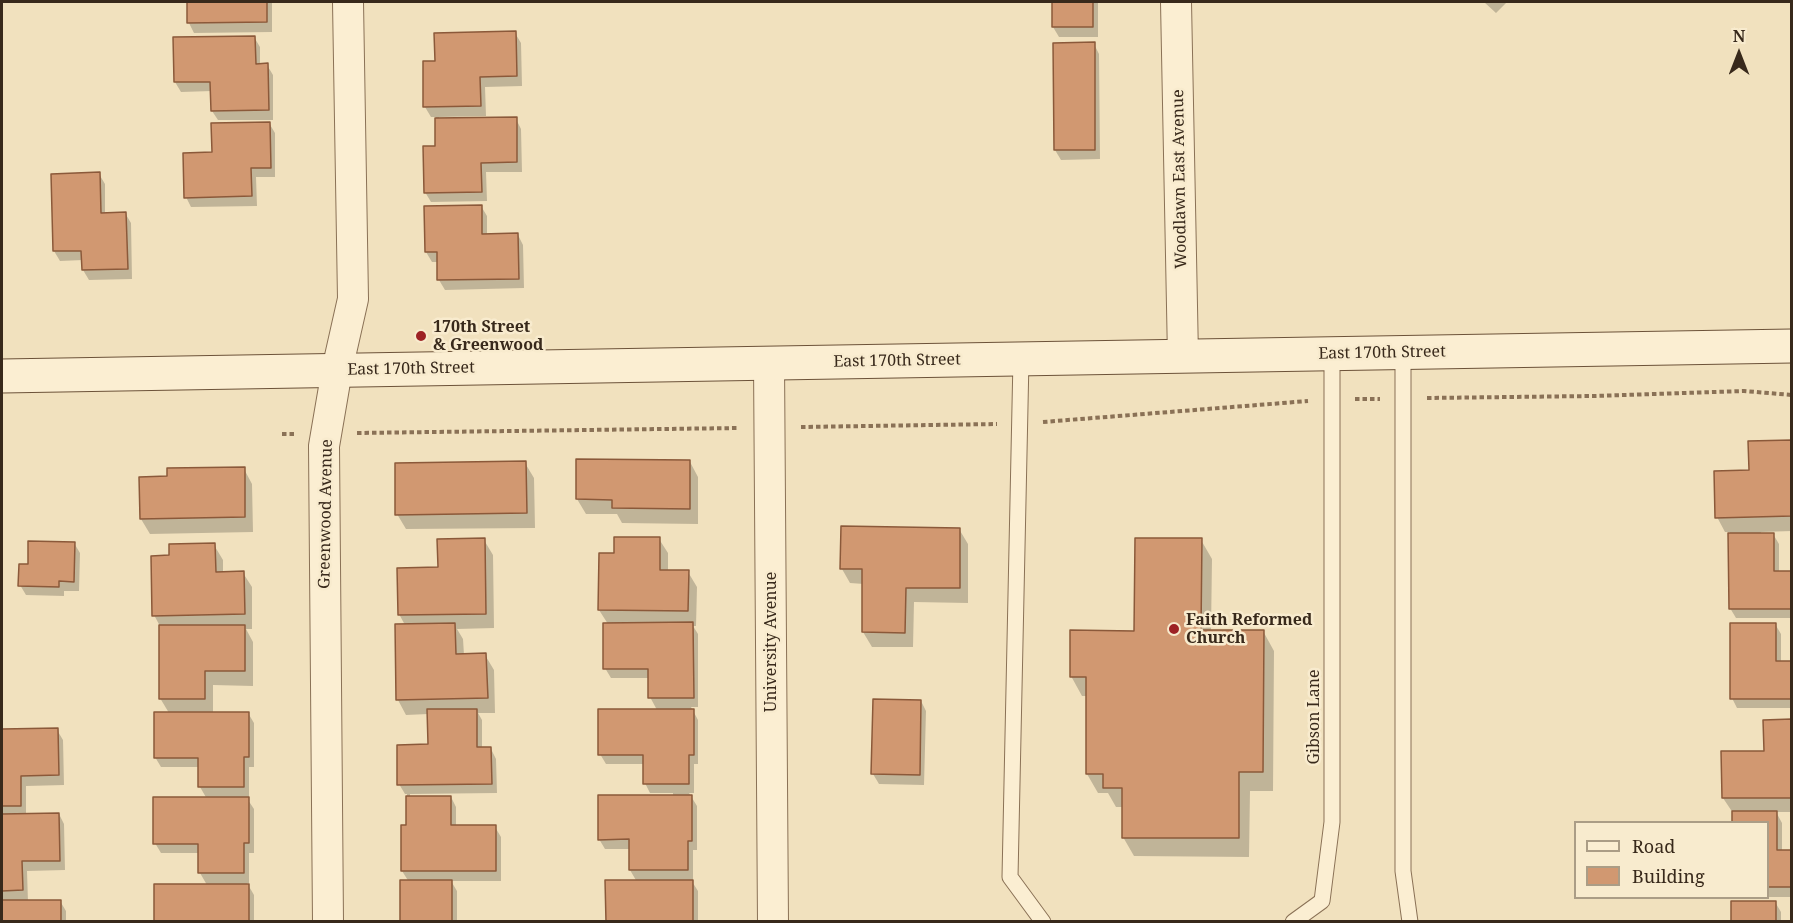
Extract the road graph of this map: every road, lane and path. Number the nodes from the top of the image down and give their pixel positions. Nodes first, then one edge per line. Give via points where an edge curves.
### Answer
1 (348, 2) edge
2 (1176, 2) edge
3 (1791, 346) edge
4 (1403, 353) junction
5 (1332, 354) junction
6 (1183, 357) junction
7 (1021, 359) junction
8 (769, 363) junction
9 (337, 370) junction
10 (2, 376) edge
11 (1791, 395) edge
12 (1403, 398) junction
13 (1332, 399) junction
14 (1020, 424) junction
15 (770, 428) junction
16 (348, 433) dead end
17 (328, 921) edge
18 (773, 921) edge
19 (1043, 921) edge
20 (1293, 921) edge
21 (1410, 921) edge

1 - 9 street, Greenwood Avenue via 353,299
2 - 6 street, Woodlawn East Avenue
3 - 4 street, East 170th Street
4 - 5 street, East 170th Street
4 - 12 lane
5 - 6 street, East 170th Street
5 - 13 lane, Gibson Lane
6 - 7 street, East 170th Street
7 - 8 street, East 170th Street
7 - 14 lane
8 - 9 street, East 170th Street
8 - 15 street, University Avenue
9 - 10 street, East 170th Street
9 - 17 street, Greenwood Avenue via 324,446
11 - 12 path via 1743,390
12 - 13 path
12 - 21 lane via 1403,871
13 - 14 path
13 - 20 lane, Gibson Lane via 1332,822 1322,901
14 - 15 path
14 - 19 lane via 1010,877
15 - 16 path
15 - 18 street, University Avenue

